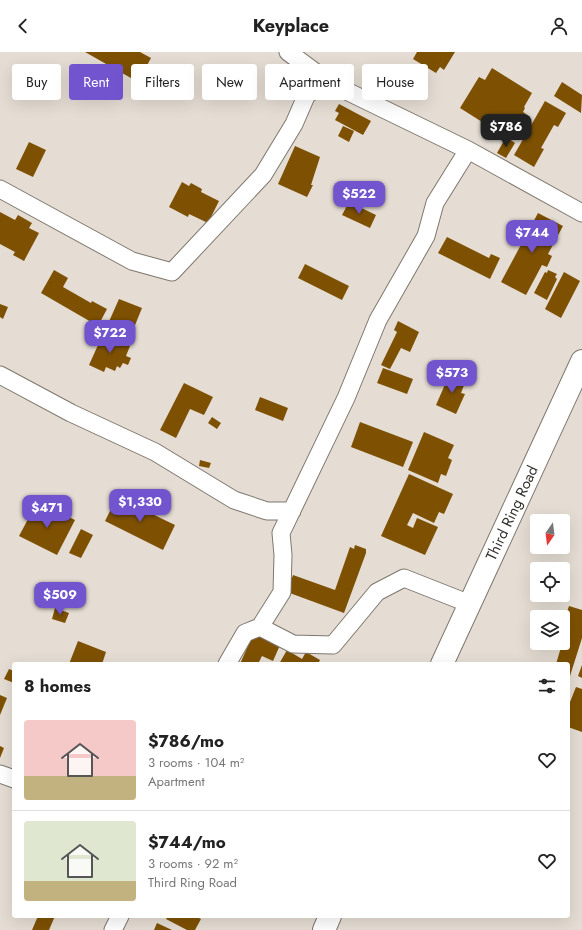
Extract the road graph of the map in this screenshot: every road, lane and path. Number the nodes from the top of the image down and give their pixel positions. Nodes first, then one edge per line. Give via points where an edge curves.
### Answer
1 (288, 52) edge
2 (304, 64) edge
3 (354, 95) edge
4 (304, 100) edge
5 (468, 150) junction
6 (0, 188) edge
7 (582, 213) edge
8 (582, 361) edge
9 (0, 375) edge
10 (292, 511) junction
11 (470, 604) junction
12 (260, 627) junction
13 (227, 662) edge
14 (443, 662) edge
15 (0, 774) edge
16 (12, 778) edge
17 (119, 918) edge
18 (329, 918) edge
19 (113, 930) edge
20 (324, 930) edge

1 - 2 street
3 - 5 street
4 - 6 street via 294,124 262,175 172,272 132,261
5 - 7 street
5 - 10 street via 435,203 426,236 378,320 346,398
8 - 11 street, Third Ring Road
9 - 10 street via 71,413 155,452 234,500 267,511
10 - 12 street via 281,533 282,592
11 - 12 street via 404,578 377,592 333,645 293,644
11 - 14 street, Third Ring Road
12 - 13 street via 245,633
15 - 16 street
17 - 19 street
18 - 20 street

